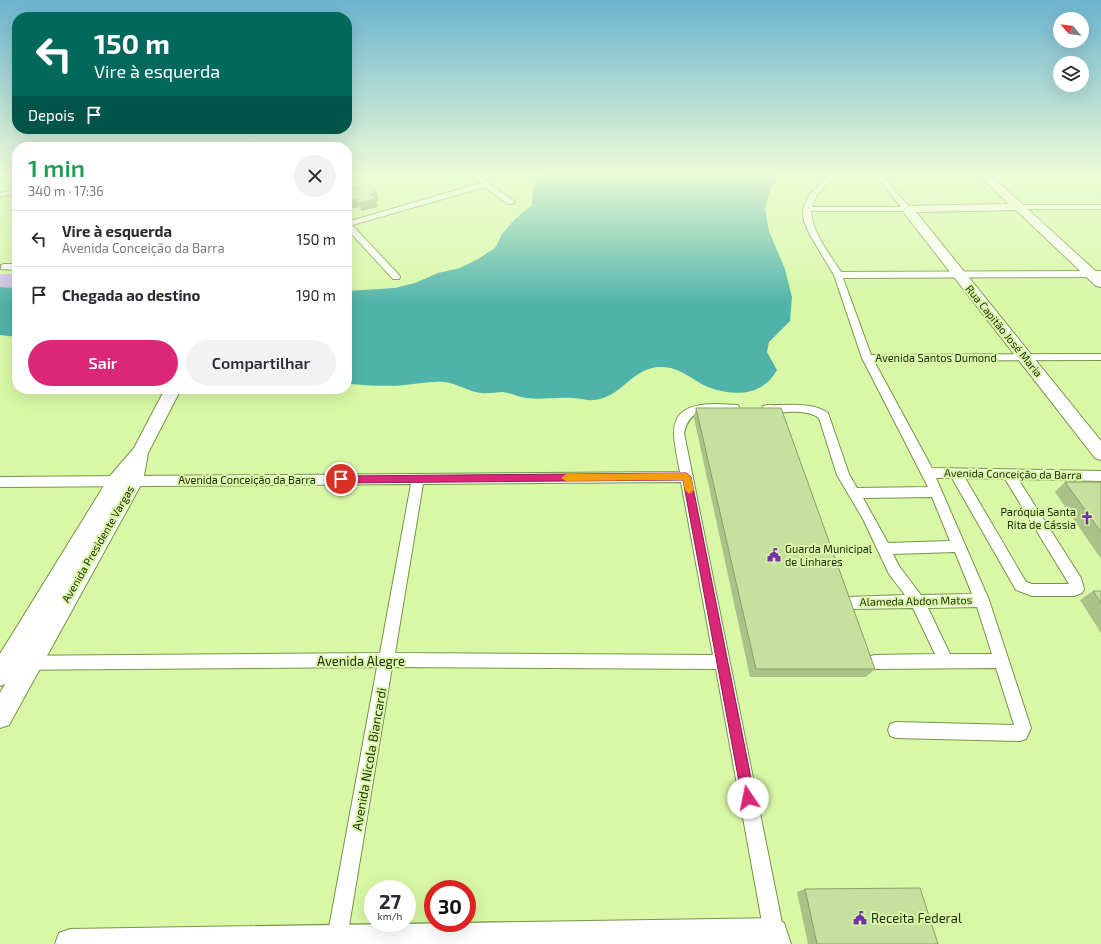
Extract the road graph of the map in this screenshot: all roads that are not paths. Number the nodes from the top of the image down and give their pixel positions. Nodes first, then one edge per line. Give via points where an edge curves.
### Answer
1 (371, 217) edge
2 (808, 217) edge
3 (913, 217) edge
4 (1031, 217) edge
5 (352, 223) edge
6 (352, 229) edge
7 (4, 267) dead end
8 (12, 267) edge
9 (1096, 274) edge
10 (838, 275) junction
11 (959, 275) junction
12 (396, 277) dead end
13 (1101, 283) edge
14 (1101, 357) edge
15 (868, 358) junction
16 (1025, 358) junction
17 (171, 394) edge
18 (742, 408) edge
19 (757, 409) edge
20 (1101, 453) edge
21 (928, 473) junction
22 (956, 474) junction
23 (1008, 474) junction
24 (1100, 475) edge
25 (687, 477) junction
26 (418, 479) junction
27 (125, 481) junction
28 (0, 482) edge
29 (936, 492) junction
30 (854, 493) junction
31 (959, 546) junction
32 (884, 549) junction
33 (982, 600) junction
34 (918, 601) junction
35 (849, 603) edge
36 (386, 660) junction
37 (946, 661) junction
38 (1002, 661) junction
39 (30, 662) junction
40 (722, 662) junction
41 (874, 662) edge
42 (2, 667) edge
43 (0, 716) edge
44 (896, 730) dead end
45 (775, 938) edge
46 (337, 942) edge
47 (70, 944) edge

1 - 5 street
2 - 10 street via 814,235
3 - 11 main road, Rua Capitão José Maria
4 - 9 main road
6 - 12 street
7 - 8 street
9 - 11 street
9 - 13 main road
10 - 11 street
10 - 15 street
11 - 16 main road, Rua Capitão José Maria
14 - 16 street, Avenida Santos Dumond
15 - 16 street, Avenida Santos Dumond
15 - 21 street
16 - 20 main road, Rua Capitão José Maria
17 - 27 main road, Avenida Presidente Vargas
18 - 25 street via 702,407 685,415 678,433
19 - 30 street via 812,410 822,413 844,476
21 - 22 street, Avenida Conceição da Barra
21 - 29 street
22 - 23 street, Avenida Conceição da Barra
22 - 23 street via 1021,586 1032,590 1077,589 1076,582
23 - 24 street, Avenida Conceição da Barra
25 - 26 street, Avenida Conceição da Barra
25 - 40 street
26 - 27 street, Avenida Conceição da Barra
26 - 36 street, Avenida Nicola Biancardi
27 - 28 street, Avenida Conceição da Barra
27 - 39 main road, Avenida Presidente Vargas
27 - 42 main road, Avenida Presidente Vargas
29 - 30 street
29 - 31 street
30 - 32 street
31 - 32 street
31 - 33 street
32 - 34 street via 894,570
33 - 34 street, Alameda Abdon Matos
33 - 38 street
34 - 35 street, Alameda Abdon Matos
34 - 37 street
36 - 39 street, Avenida Alegre
36 - 40 street, Avenida Alegre
36 - 46 street, Avenida Nicola Biancardi
37 - 38 street
37 - 41 street
38 - 44 street via 1023,726 1020,733
39 - 42 street, Avenida Alegre
39 - 43 main road, Avenida Presidente Vargas
40 - 45 street
45 - 46 main road
46 - 47 main road

